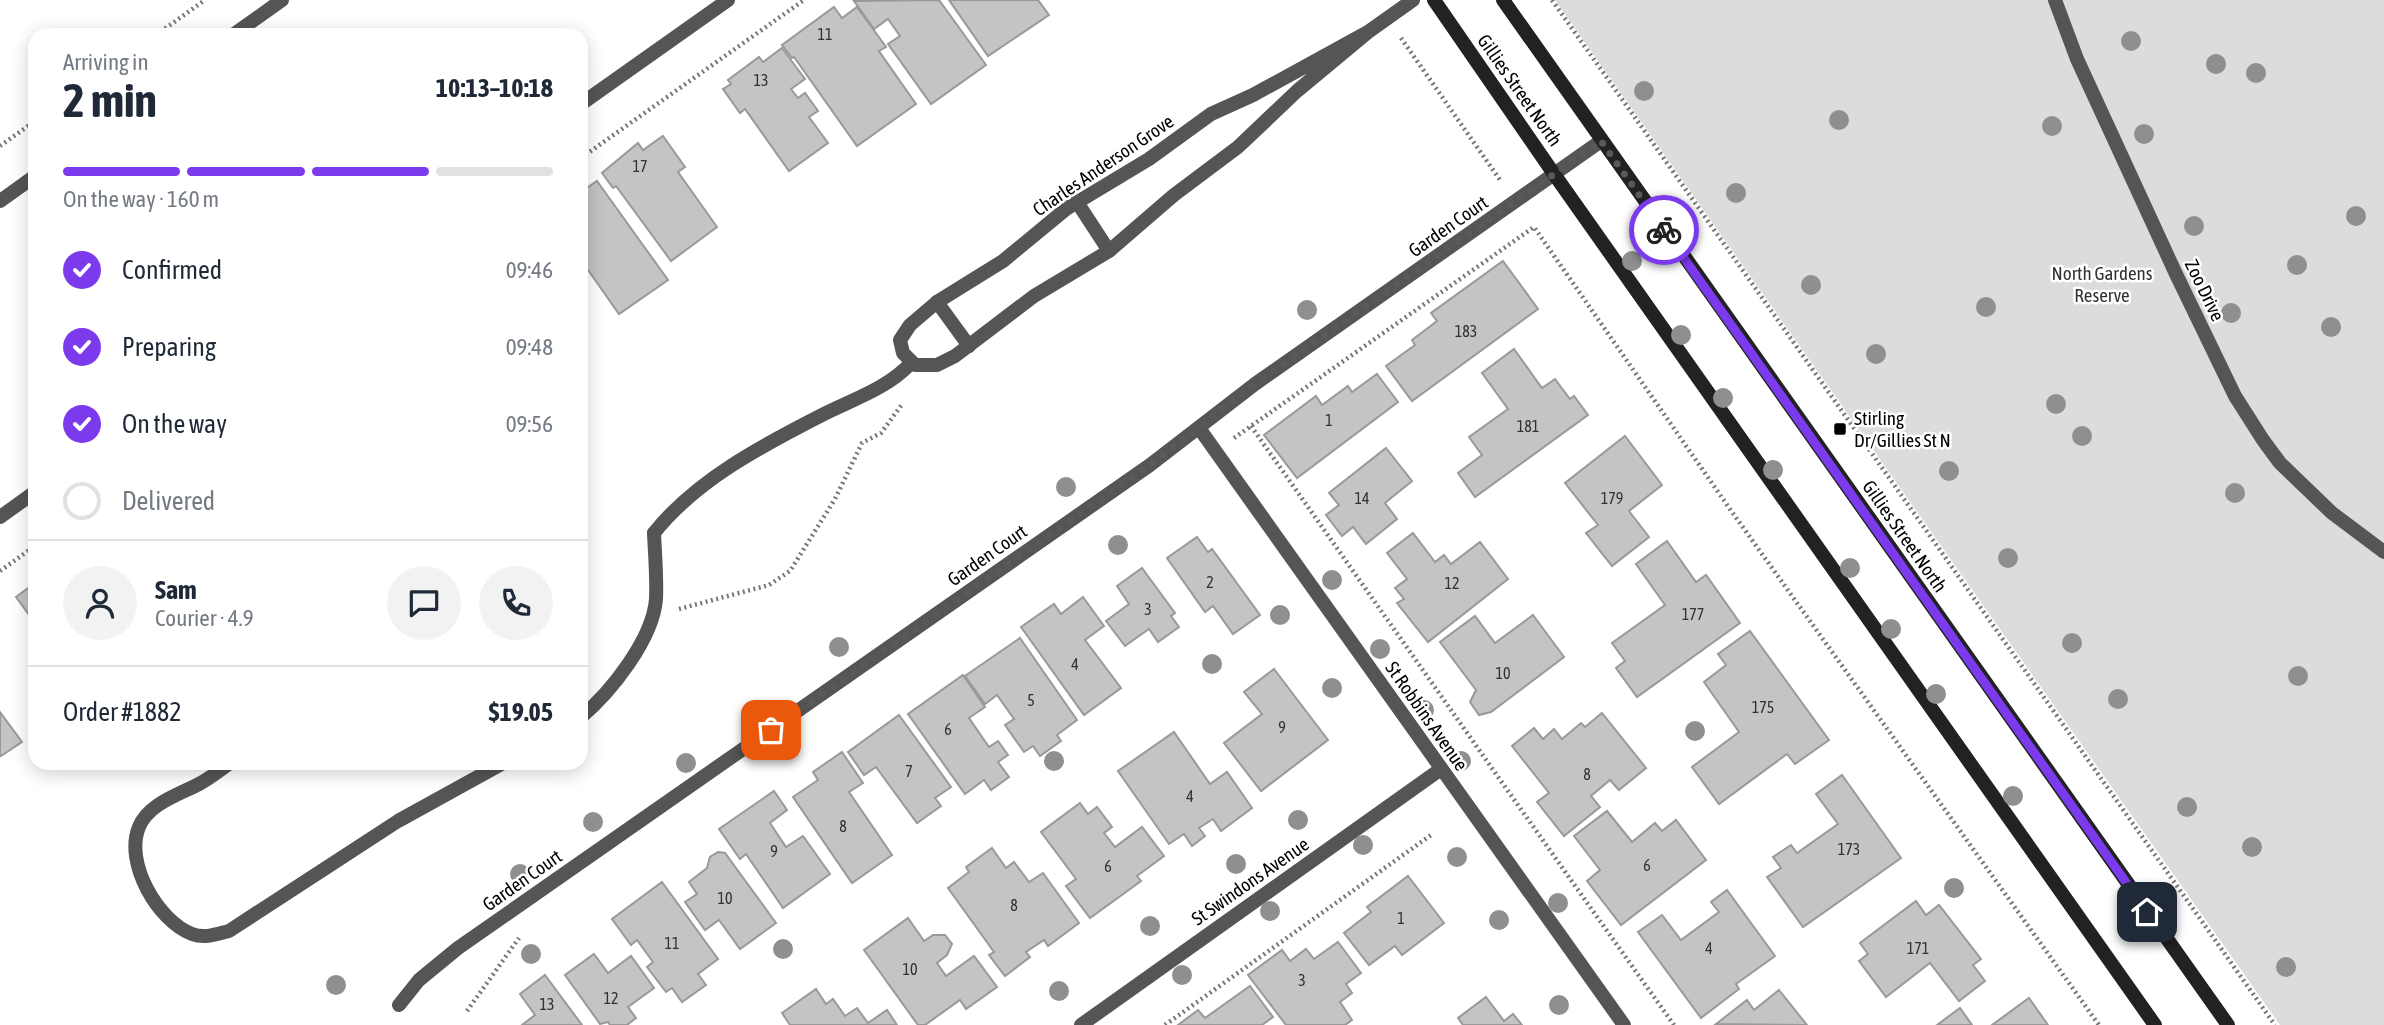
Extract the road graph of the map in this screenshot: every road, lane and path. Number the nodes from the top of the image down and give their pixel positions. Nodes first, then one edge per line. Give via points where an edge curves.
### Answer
1 (205, 0) edge
2 (282, 0) edge
3 (728, 0) edge
4 (804, 0) edge
5 (1413, 0) edge
6 (1434, 0) edge
7 (1503, 0) edge
8 (1552, 0) edge
9 (2055, 0) edge
10 (1387, 18) junction
11 (166, 28) edge
12 (243, 28) edge
13 (1368, 32) junction
14 (588, 99) edge
15 (28, 126) edge
16 (1601, 141) junction
17 (0, 146) edge
18 (588, 153) edge
19 (1554, 174) junction
20 (1500, 180) dead end
21 (28, 181) edge
22 (0, 201) edge
23 (1077, 202) junction
24 (1109, 251) junction
25 (937, 302) junction
26 (969, 346) junction
27 (911, 363) junction
28 (904, 402) dead end
29 (1199, 428) junction
30 (28, 497) edge
31 (0, 517) edge
32 (28, 551) edge
33 (2384, 552) edge
34 (0, 571) edge
35 (672, 611) dead end
36 (588, 710) edge
37 (1441, 769) junction
38 (218, 770) edge
39 (489, 770) edge
40 (1432, 835) dead end
41 (400, 1005) dead end
42 (1081, 1025) edge
43 (1165, 1025) edge
44 (1624, 1025) edge
45 (1674, 1025) edge
46 (2099, 1025) edge
47 (2155, 1025) edge
48 (2228, 1025) edge
49 (2275, 1025) edge

1 - 11 path
2 - 12 street
3 - 14 street
4 - 18 path
5 - 10 street, Charles Anderson Grove
6 - 19 main road, Gillies Street North
7 - 16 main road, Gillies Street North
8 - 49 path
9 - 33 street, Zoo Drive via 2077,59 2235,396 2280,463 2332,513
10 - 13 street, Charles Anderson Grove
10 - 20 path
13 - 23 street, Charles Anderson Grove via 1211,114 1149,159
13 - 24 street, Charles Anderson Grove via 1238,147
15 - 17 path
16 - 19 street, Garden Court
16 - 48 main road, Gillies Street North
19 - 29 street, Garden Court
19 - 47 main road, Gillies Street North
21 - 22 street
23 - 24 street
23 - 25 street, Charles Anderson Grove via 1003,261
24 - 26 street, Charles Anderson Grove via 1034,296
25 - 26 street
25 - 27 street, Charles Anderson Grove via 901,335 901,349
26 - 27 street, Charles Anderson Grove via 937,365
27 - 36 street via 890,382 790,432 712,479 654,533 656,600 652,619 630,661
28 - 35 path via 881,433 862,443 835,499 790,571 769,585
29 - 37 street, St Robbins Avenue
29 - 41 street, Garden Court via 458,948 419,980
30 - 31 street
32 - 34 path
37 - 42 street, St Swindons Avenue
37 - 44 street, St Robbins Avenue
38 - 39 street via 149,812 135,845 142,883 156,902 191,934 208,937 229,931 398,821
40 - 43 path
45 - 46 path via 1251,426 1534,227

